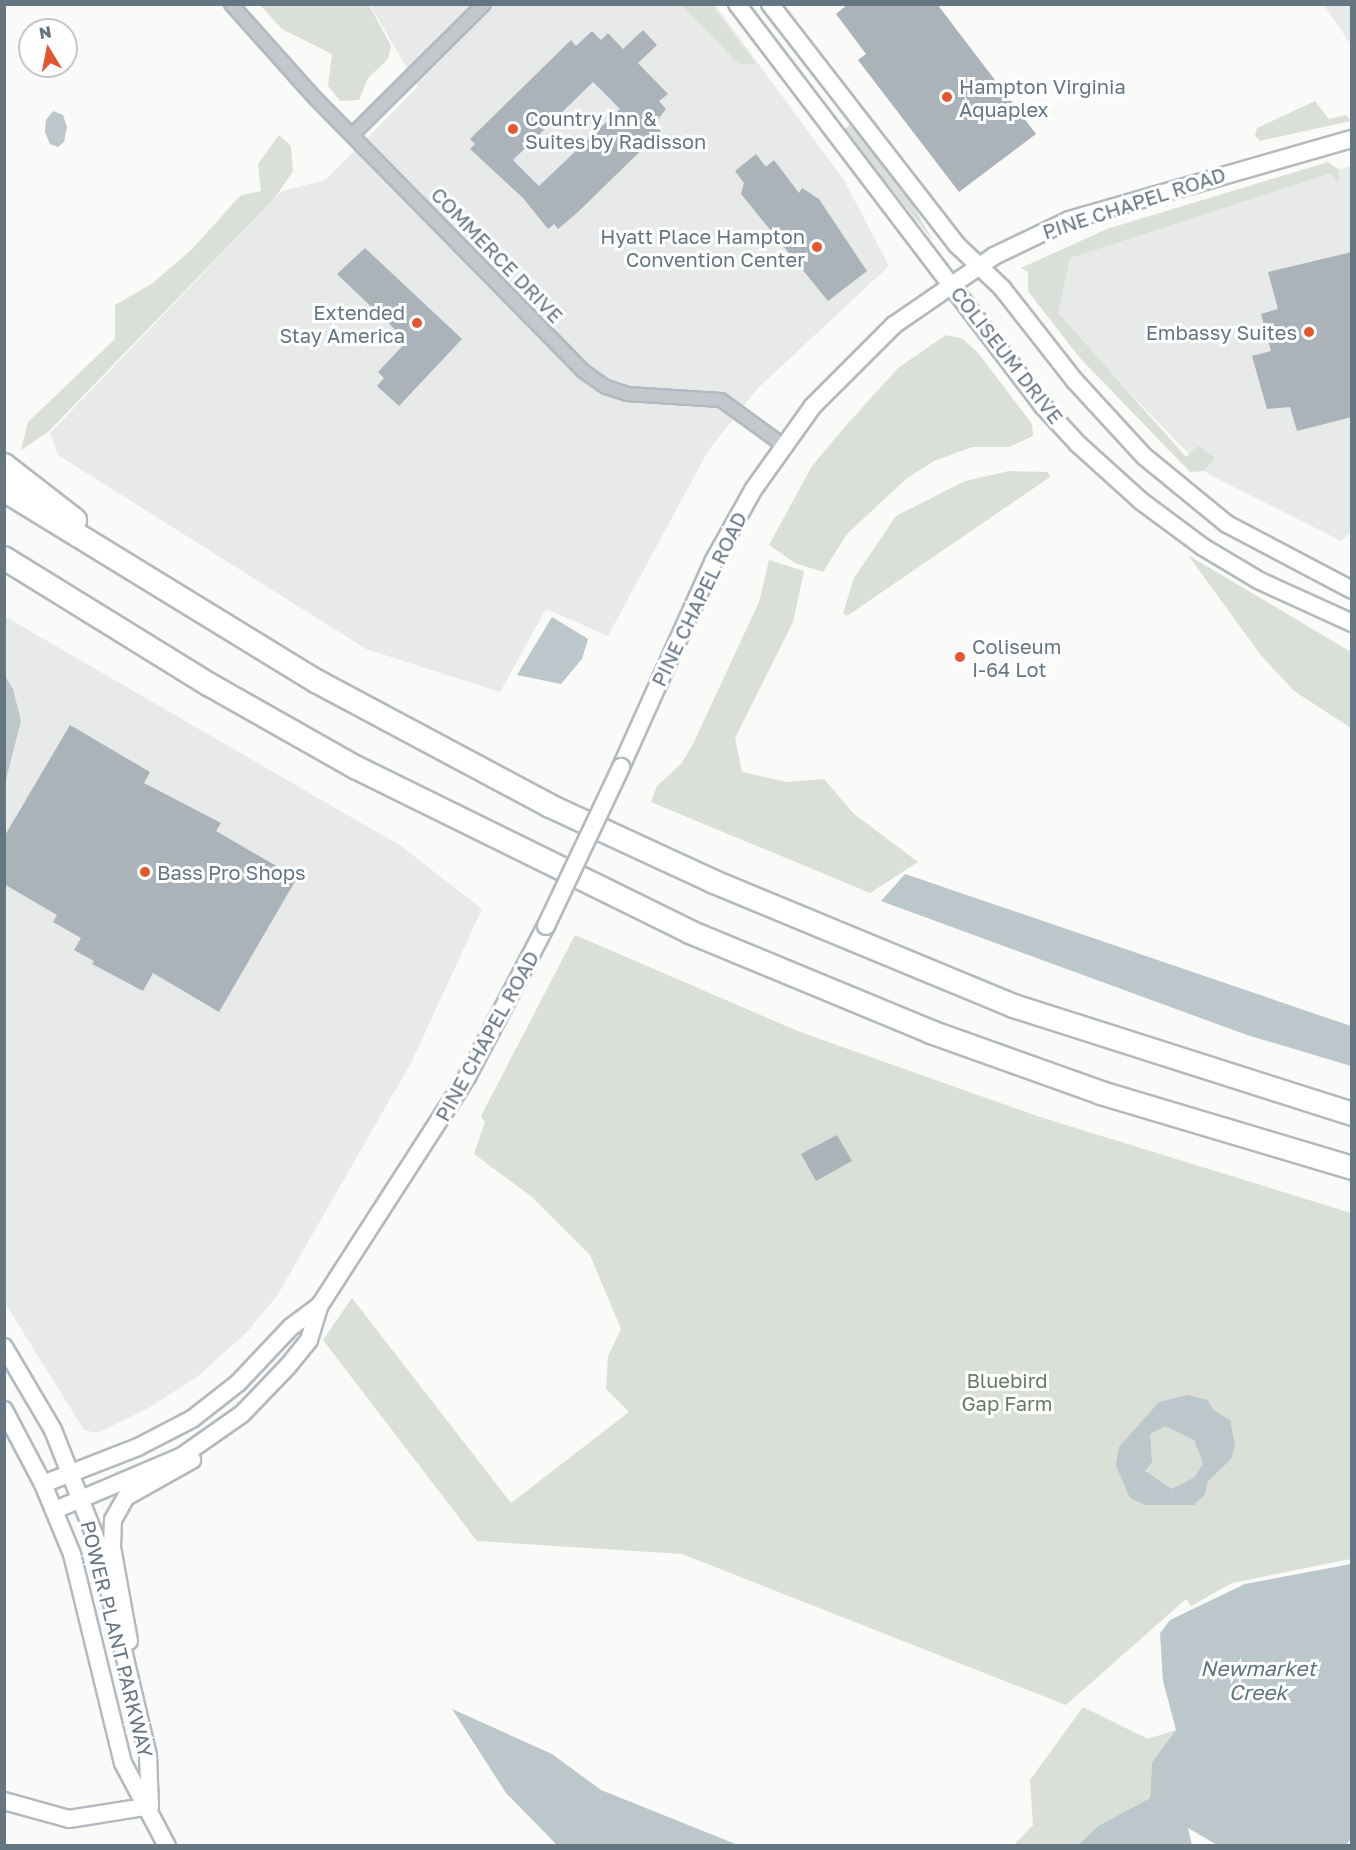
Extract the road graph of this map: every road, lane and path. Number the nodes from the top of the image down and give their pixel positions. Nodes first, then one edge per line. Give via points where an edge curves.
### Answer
1 (231, 4) edge
2 (484, 4) edge
3 (736, 4) edge
4 (770, 4) edge
5 (352, 135) junction
6 (1352, 139) edge
7 (978, 266) junction
8 (950, 284) junction
9 (783, 445) junction
10 (4, 465) edge
11 (4, 490) edge
12 (4, 558) edge
13 (1352, 590) edge
14 (170, 595) junction
15 (1352, 623) edge
16 (1152, 1053) junction
17 (1352, 1098) edge
18 (1352, 1114) edge
19 (1352, 1168) edge
20 (320, 1305) junction
21 (4, 1347) edge
22 (4, 1410) edge
23 (215, 1435) junction
24 (72, 1473) junction
25 (44, 1484) junction
26 (82, 1499) junction
27 (55, 1510) junction
28 (126, 1662) junction
29 (4, 1800) edge
30 (150, 1806) junction
31 (167, 1845) edge

1 - 5 street, COMMERCE DRIVE
2 - 5 street
3 - 8 street, COLISEUM DRIVE
4 - 7 street, COLISEUM DRIVE via 956,244
5 - 9 street, COMMERCE DRIVE via 594,380 627,394 721,400
6 - 7 street, PINE CHAPEL ROAD via 1078,216
7 - 8 street, PINE CHAPEL ROAD
7 - 13 street, COLISEUM DRIVE via 1008,294 1074,381 1165,476 1249,538
8 - 9 street, PINE CHAPEL ROAD via 846,368
8 - 15 street, COLISEUM DRIVE via 1043,406 1141,501 1260,581
9 - 20 street, PINE CHAPEL ROAD, bridge via 713,562 546,927 434,1134
10 - 14 highway
11 - 14 highway
12 - 19 highway via 210,685 357,768 690,932 931,1032 1071,1082
14 - 16 highway via 316,681 561,811 885,954
16 - 17 highway
16 - 18 highway
20 - 23 street, PINE CHAPEL ROAD via 309,1340 242,1413
20 - 24 street, PINE CHAPEL ROAD via 291,1327 238,1383 192,1419 138,1447
21 - 24 street, POWER PLANT PARKWAY via 38,1400
22 - 25 street, POWER PLANT PARKWAY
23 - 26 street, PINE CHAPEL ROAD via 182,1456
23 - 28 street via 188,1465 126,1497 113,1520 112,1547 130,1629
24 - 25 street, PINE CHAPEL ROAD
24 - 26 street, POWER PLANT PARKWAY
25 - 27 street, POWER PLANT PARKWAY
26 - 27 street, PINE CHAPEL ROAD
26 - 28 street, POWER PLANT PARKWAY
27 - 30 street, POWER PLANT PARKWAY via 82,1588 123,1763
28 - 30 street, POWER PLANT PARKWAY via 148,1755
29 - 30 street via 69,1819
30 - 31 street, POWER PLANT PARKWAY

